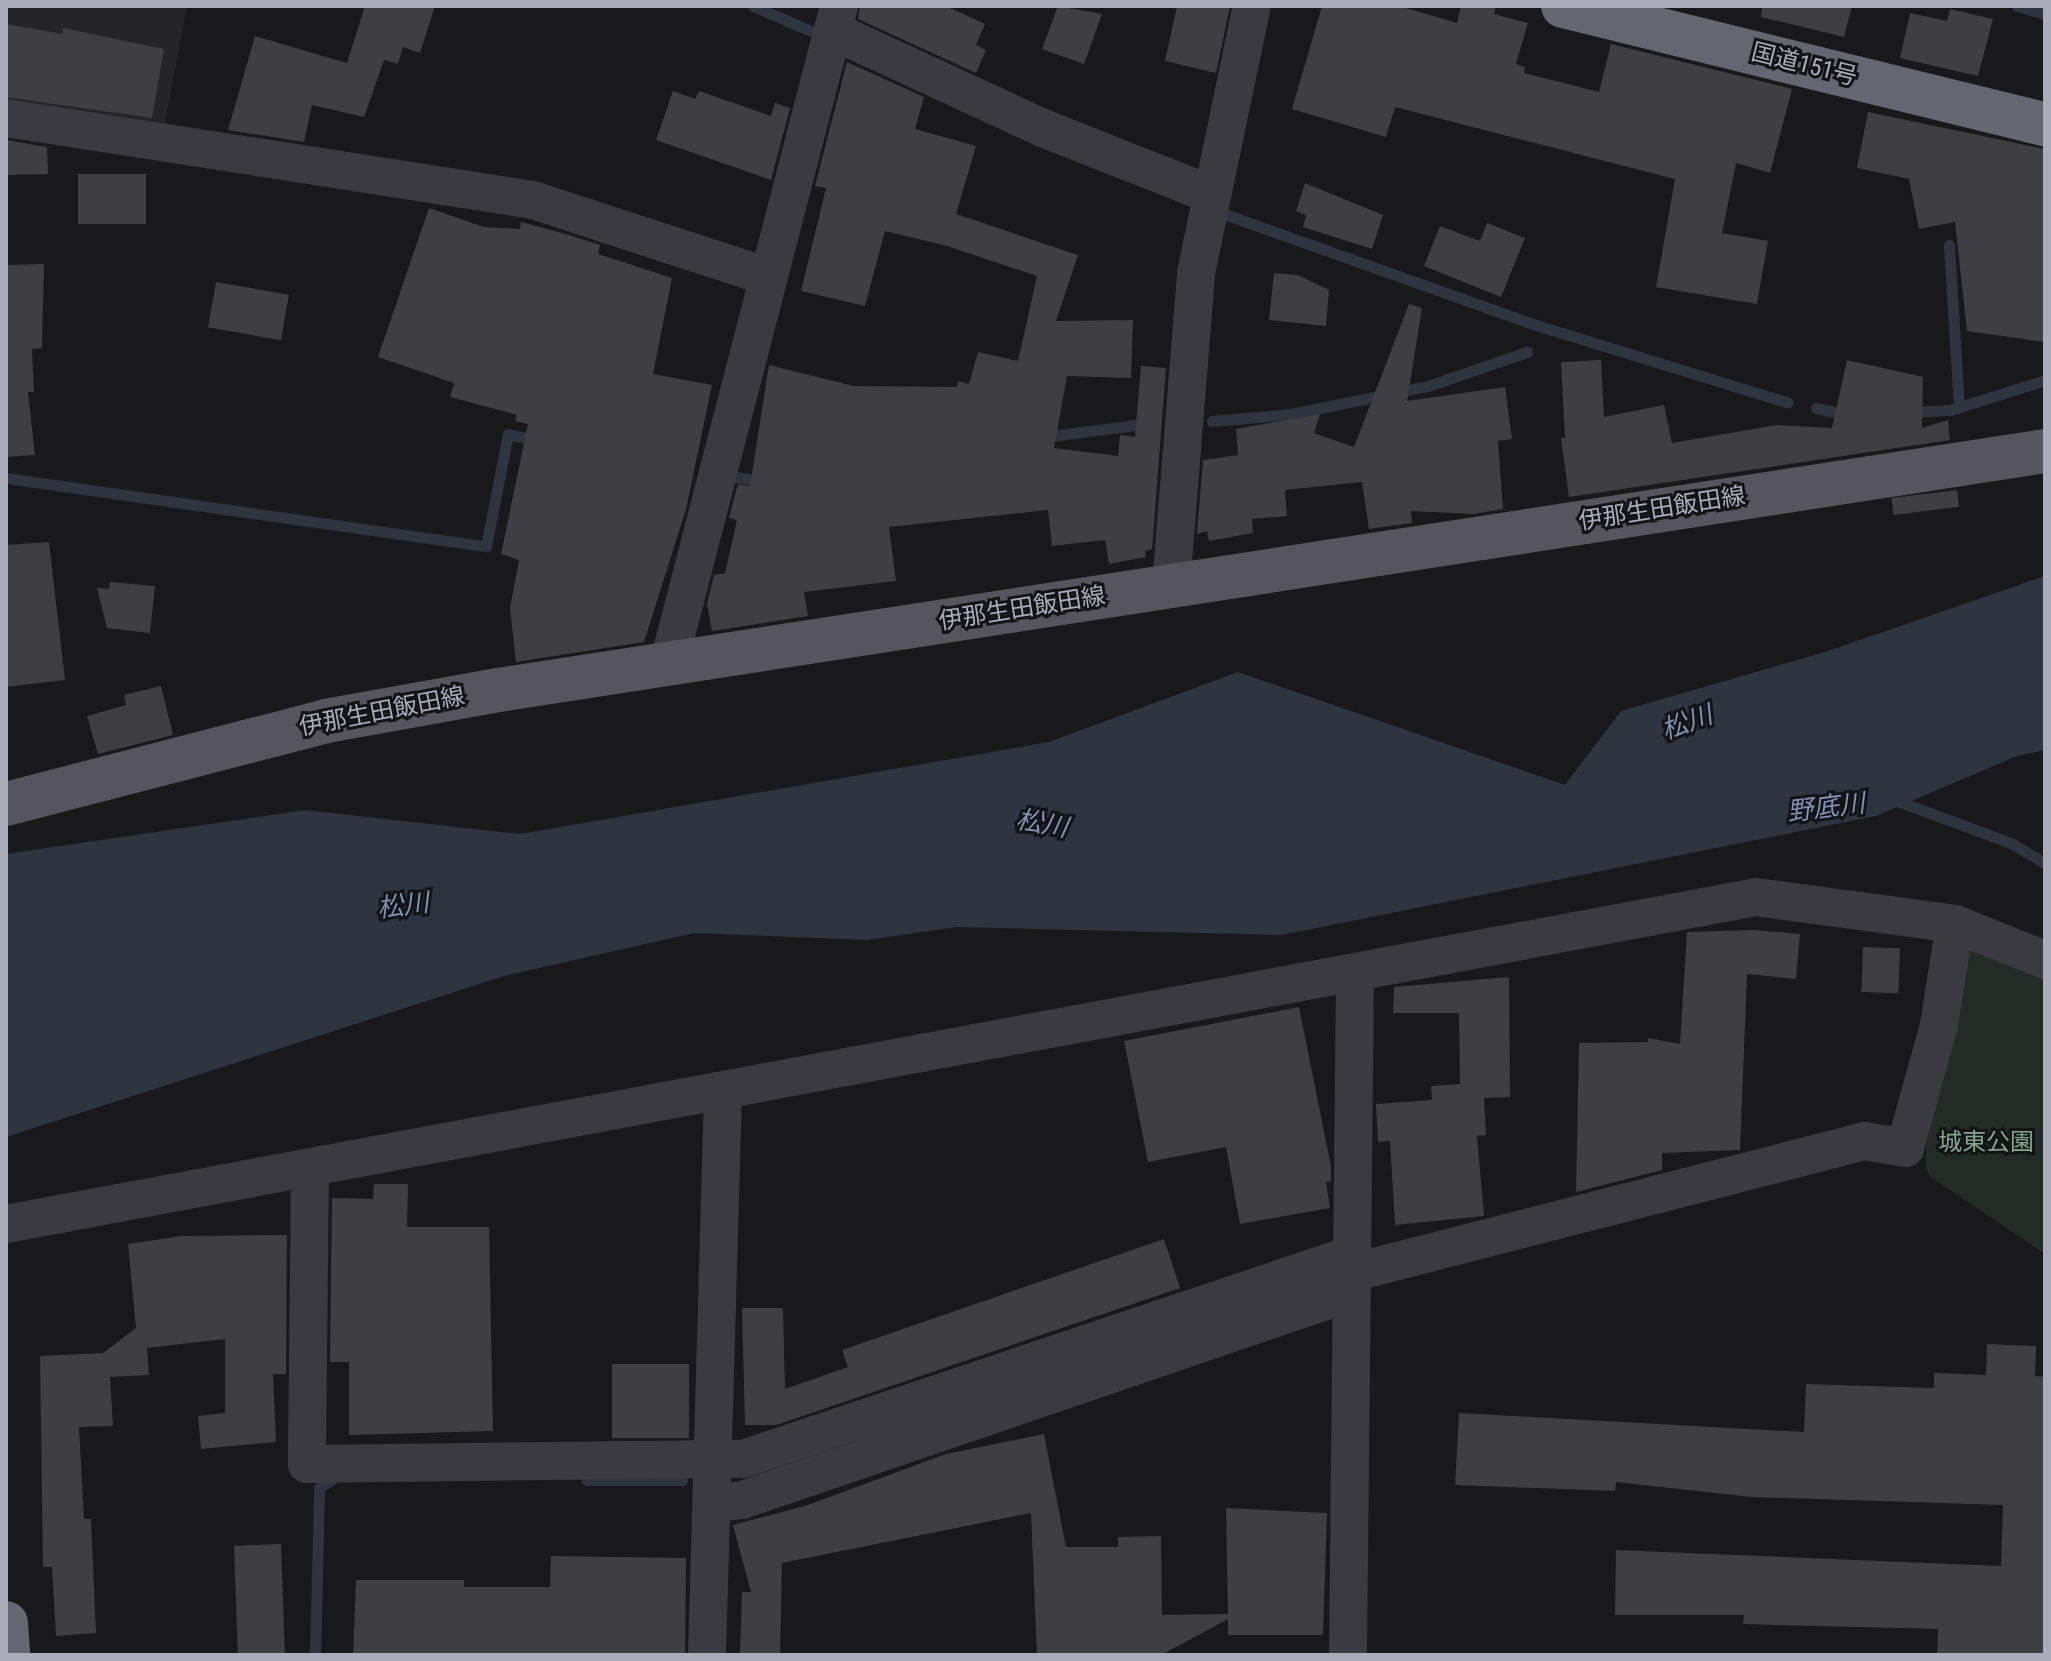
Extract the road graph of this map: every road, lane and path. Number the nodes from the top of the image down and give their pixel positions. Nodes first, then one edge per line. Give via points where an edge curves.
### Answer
1 (1252, 6) edge
2 (1563, 6) edge
3 (836, 18) edge
4 (6, 118) edge
5 (2045, 124) edge
6 (1212, 195) junction
7 (769, 277) junction
8 (2045, 451) edge
9 (1171, 586) junction
10 (669, 662) junction
11 (6, 804) edge
12 (1955, 924) junction
13 (2045, 960) edge
14 (1355, 972) junction
15 (723, 1092) junction
16 (310, 1169) junction
17 (6, 1224) edge
18 (1351, 1273) junction
19 (716, 1462) junction
20 (714, 1503) junction
21 (6, 1623) edge
22 (8, 1655) edge
23 (707, 1655) edge
24 (1348, 1655) edge

1 - 6 street
2 - 5 highway, 国道151号
3 - 6 street via 1043,128
3 - 7 street
4 - 7 street via 533,200
6 - 9 street via 1196,273
7 - 10 street
8 - 9 main road, 伊那生田飯田線
9 - 10 main road, 伊那生田飯田線
10 - 11 main road, 伊那生田飯田線 via 326,721
12 - 13 street
12 - 14 street via 1756,897
12 - 18 street via 1939,1025 1905,1148 1865,1141
14 - 15 street
14 - 18 street
15 - 16 street
15 - 19 street
16 - 17 street
16 - 19 street via 307,1464
18 - 19 street via 743,1459
18 - 20 street via 742,1500
18 - 24 street
19 - 20 street
20 - 23 street
21 - 22 highway

